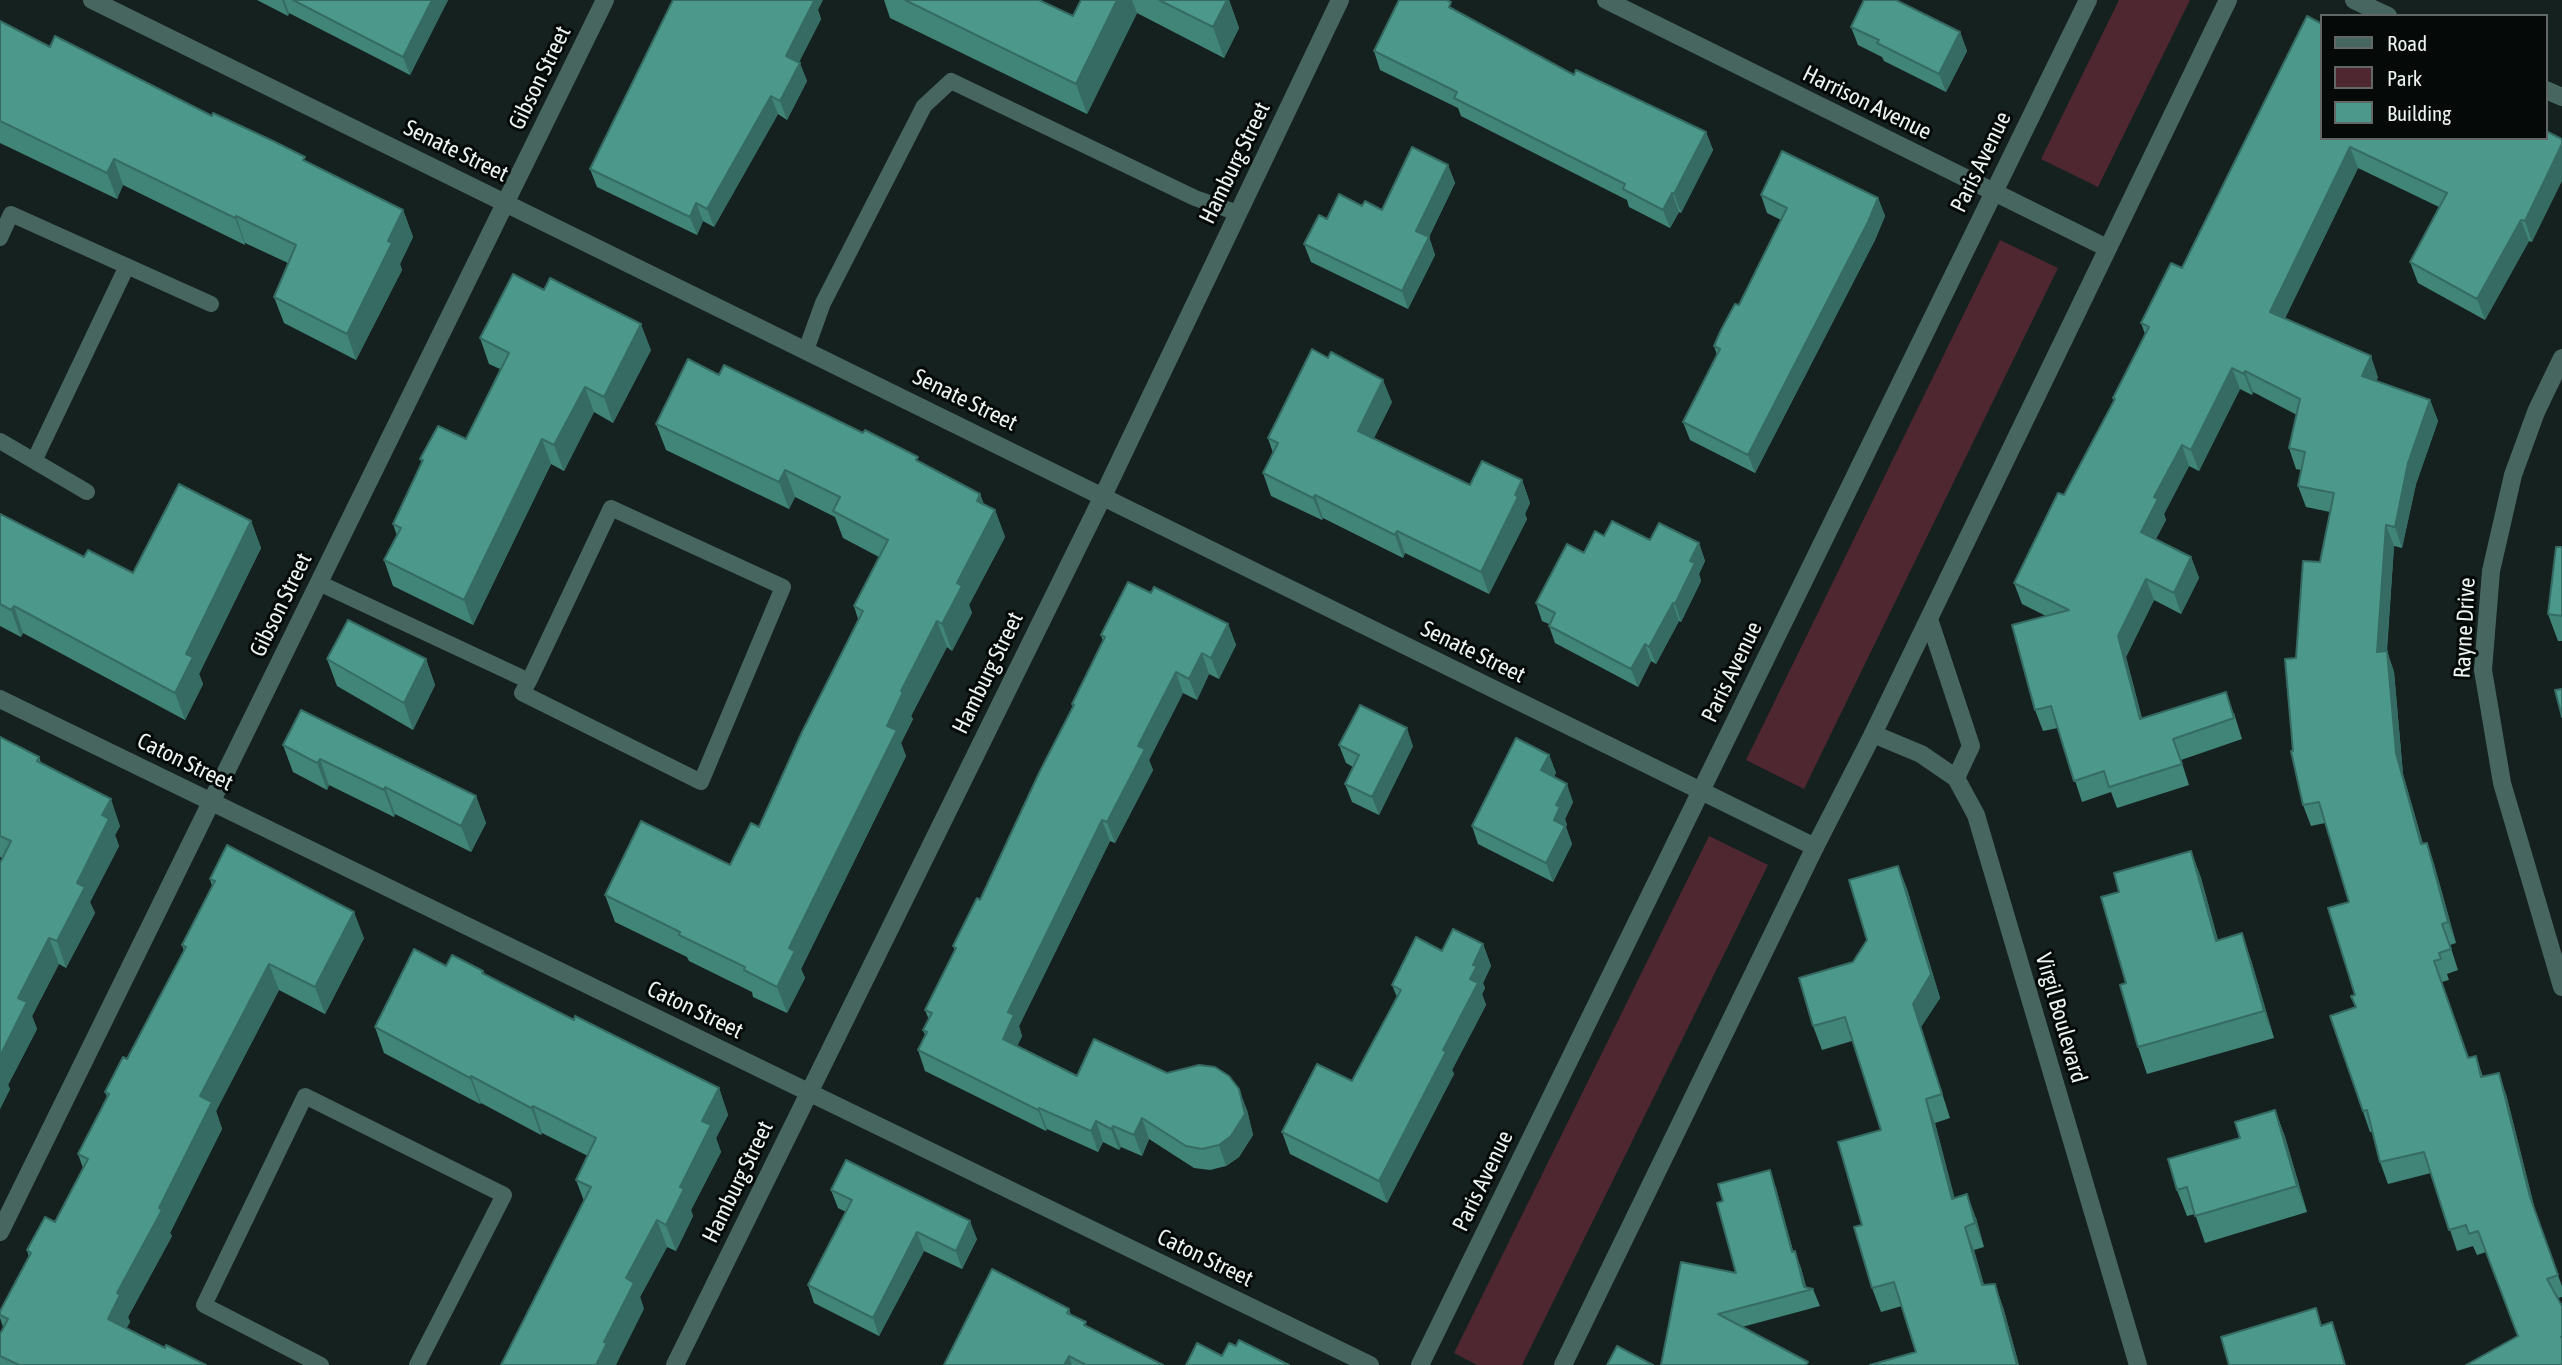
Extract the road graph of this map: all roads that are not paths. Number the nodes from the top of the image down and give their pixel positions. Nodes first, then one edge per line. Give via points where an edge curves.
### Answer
1 (92, 0) edge
2 (605, 0) edge
3 (1340, 0) edge
4 (1606, 0) edge
5 (2088, 0) edge
6 (2228, 0) edge
7 (2354, 0) edge
8 (2384, 14) edge
9 (1994, 193) junction
10 (507, 203) junction
11 (1238, 213) junction
12 (0, 238) edge
13 (2107, 248) junction
14 (127, 266) junction
15 (211, 304) dead end
16 (806, 349) junction
17 (2562, 358) edge
18 (0, 441) edge
19 (34, 461) junction
20 (87, 492) dead end
21 (1103, 496) junction
22 (319, 583) junction
23 (1929, 619) junction
24 (529, 681) junction
25 (0, 699) edge
26 (1873, 734) junction
27 (1956, 778) junction
28 (1700, 792) junction
29 (210, 802) junction
30 (1815, 847) junction
31 (2562, 987) edge
32 (809, 1093) junction
33 (0, 1232) edge
34 (320, 1365) edge
35 (417, 1365) edge
36 (675, 1365) edge
37 (1370, 1365) edge
38 (1420, 1365) edge
39 (1563, 1365) edge
40 (2138, 1365) edge

1 - 10 street, Senate Street
2 - 10 street, Gibson Street
3 - 11 street, Hamburg Street
4 - 9 street, Harrison Avenue
5 - 9 street, Paris Avenue
6 - 13 street
7 - 8 street
9 - 13 street, Harrison Avenue
9 - 28 street, Paris Avenue
10 - 16 street, Senate Street
10 - 22 street, Gibson Street
11 - 16 lane via 1195,198 951,81 924,106 823,303
11 - 21 street, Hamburg Street
12 - 14 lane via 11,214
13 - 23 street
14 - 15 lane
14 - 19 lane
16 - 21 street, Senate Street
17 - 31 street, Rayne Drive via 2513,475 2491,571 2483,670 2502,783
18 - 19 lane
19 - 20 lane
21 - 28 street, Senate Street
21 - 32 street, Hamburg Street
22 - 24 lane
22 - 29 street, Gibson Street
23 - 26 street
23 - 27 street via 1971,746
24 - 24 lane via 611,508 783,587 701,782 522,693
25 - 29 street, Caton Street
26 - 27 street, Virgil Boulevard via 1921,754
26 - 30 street
27 - 40 street, Virgil Boulevard via 1976,815
28 - 30 street, Senate Street
28 - 38 street, Paris Avenue
29 - 32 street, Caton Street
29 - 33 street, Gibson Street
30 - 39 street
32 - 36 street, Hamburg Street
32 - 37 street, Caton Street
34 - 35 lane via 204,1305 305,1096 504,1195

